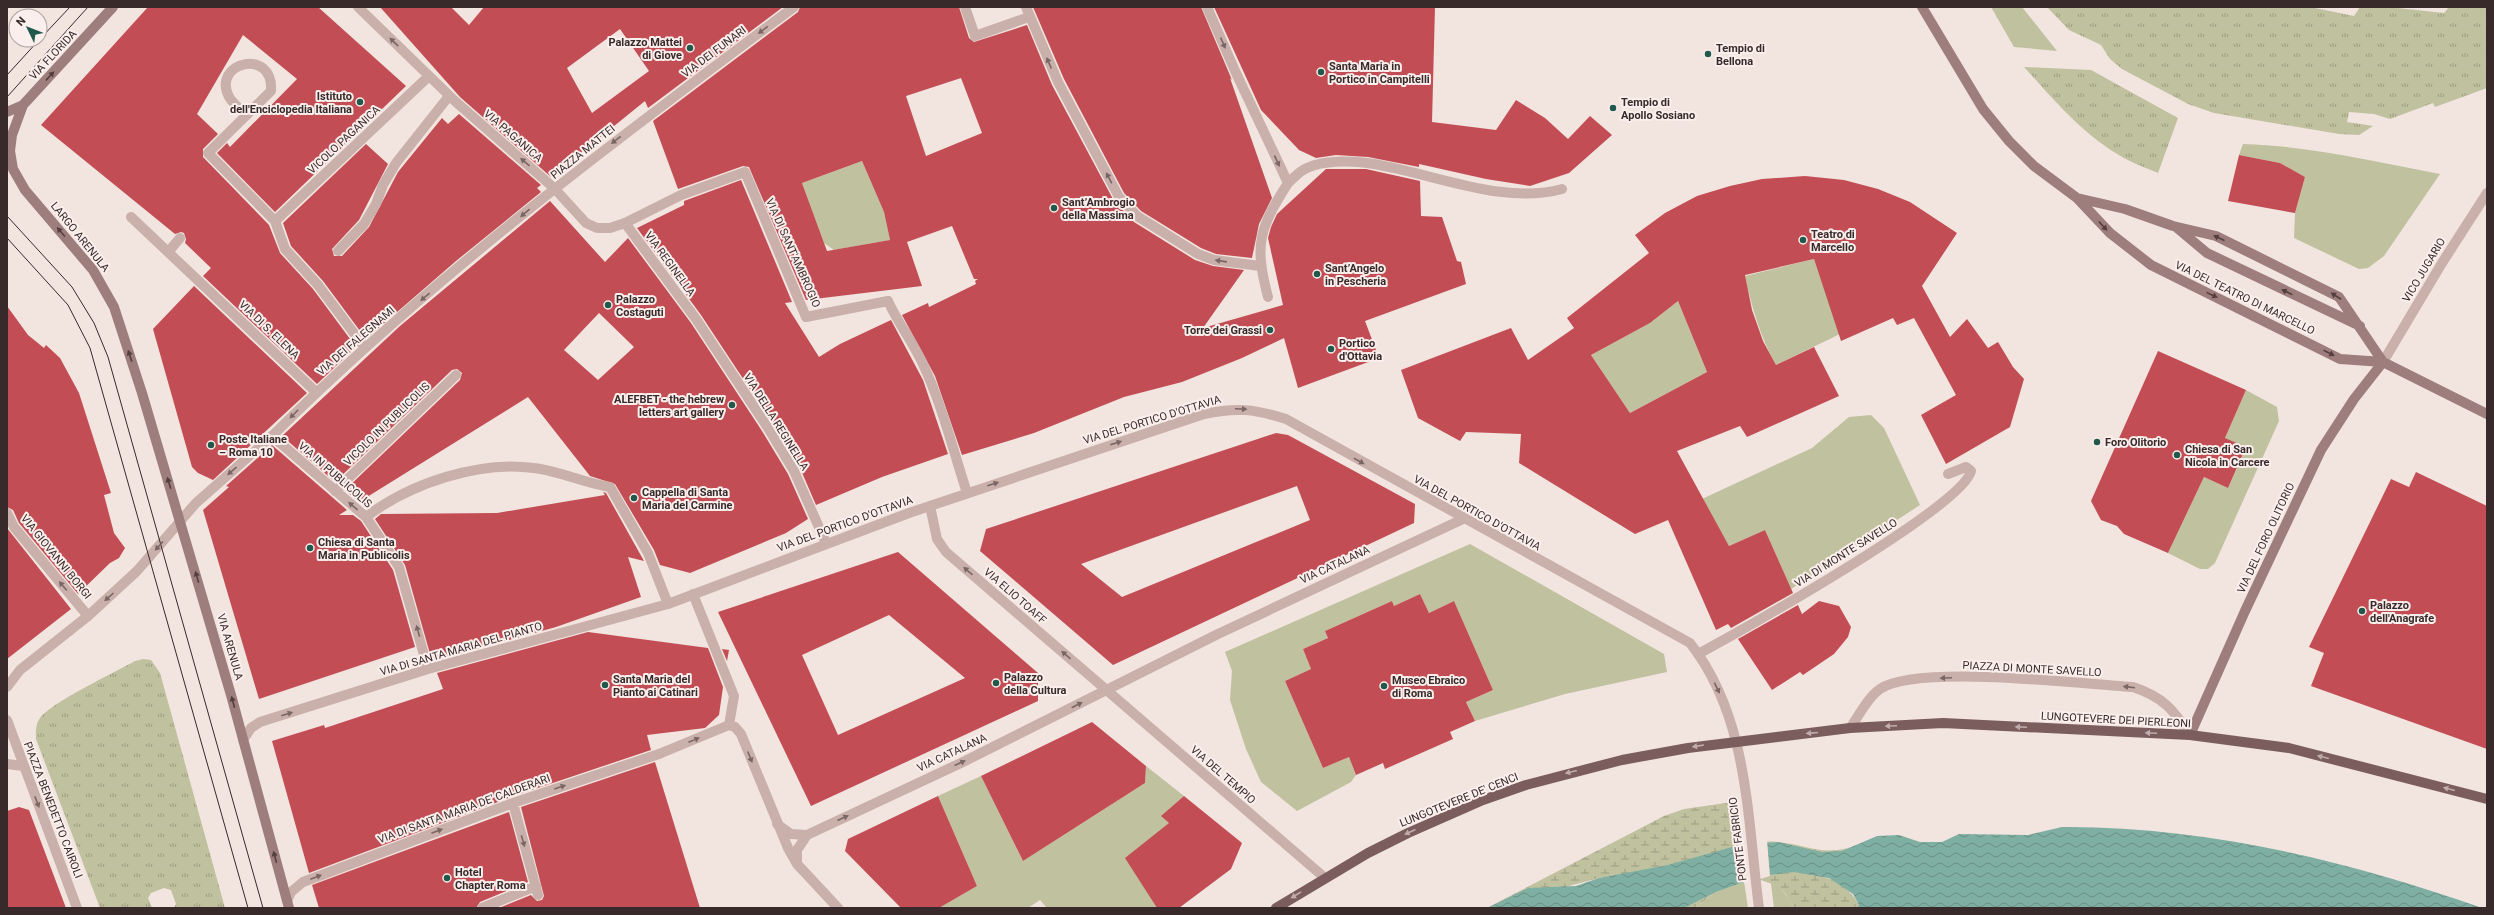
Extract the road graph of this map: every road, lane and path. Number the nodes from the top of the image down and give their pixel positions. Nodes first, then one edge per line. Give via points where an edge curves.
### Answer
1 (113, 7) edge
2 (358, 7) edge
3 (794, 7) edge
4 (965, 7) edge
5 (1026, 7) edge
6 (1208, 7) edge
7 (1922, 7) edge
8 (1030, 17) junction
9 (426, 73) junction
10 (452, 99) junction
11 (23, 105) junction
12 (7, 112) edge
13 (247, 115) junction
14 (647, 116) joint
15 (15, 122) joint
16 (1288, 184) junction
17 (554, 188) junction
18 (1562, 189) dead end
19 (2487, 193) edge
20 (681, 195) joint
21 (2077, 198) junction
22 (131, 217) dead end
23 (275, 221) junction
24 (625, 223) junction
25 (2173, 226) junction
26 (180, 238) dead end
27 (338, 251) dead end
28 (169, 252) junction
29 (1260, 266) junction
30 (1268, 297) dead end
31 (696, 319) joint
32 (2360, 326) junction
33 (365, 348) junction
34 (2383, 362) junction
35 (456, 375) dead end
36 (316, 392) junction
37 (142, 393) joint
38 (2487, 414) edge
39 (272, 436) junction
40 (1948, 474) dead end
41 (335, 491) junction
42 (967, 493) junction
43 (930, 506) junction
44 (7, 513) edge
45 (366, 517) junction
46 (1463, 519) junction
47 (180, 521) junction
48 (826, 543) junction
49 (693, 594) junction
50 (668, 604) junction
51 (88, 616) junction
52 (1698, 654) junction
53 (428, 669) junction
54 (7, 687) edge
55 (1106, 690) junction
56 (7, 720) edge
57 (730, 725) junction
58 (1850, 728) junction
59 (2190, 735) junction
60 (244, 740) junction
61 (1737, 740) junction
62 (7, 764) edge
63 (23, 766) junction
64 (2487, 799) edge
65 (512, 803) junction
66 (776, 823) junction
67 (808, 835) junction
68 (797, 864) junction
69 (1325, 878) junction
70 (288, 904) edge
71 (77, 908) edge
72 (482, 908) edge
73 (838, 908) edge
74 (1276, 908) edge
75 (1759, 908) edge

11 -> 1 street, VIA FLORIDA
9 -> 2 street, VIA PAGANICA
3 -> 14 street, VIA DEI FUNARI
4 - 8 street via 975,36
5 - 8 street
6 -> 16 street
7 - 21 street, VIA DEL TEATRO DI MARCELLO via 1972,93 1996,125 2019,152
29 -> 8 street via 1214,260 1198,254 1137,216 1124,202 1058,82
9 - 10 street, VIA PAGANICA
9 - 23 street, VICOLO PAGANICA
17 -> 10 street, VIA PAGANICA
10 - 27 street via 396,163 364,224
11 - 12 street
11 - 15 street, VIA FLORIDA
13 - 13 street via 230,99 226,91 226,82 231,72 246,63 264,69 271,84 271,91
13 - 23 street via 208,153
14 -> 17 street, PIAZZA MATTEI
37 -> 15 street, LARGO ARENULA via 107,292 93,270 16,176 10,151
16 - 18 street via 1306,168 1343,161 1382,165 1473,187 1530,194
16 - 29 street via 1271,211 1261,234
17 - 24 street, PIAZZA MATTEI via 586,223 597,228 610,228
17 -> 33 street, VIA DEI FALEGNAMI
19 - 34 street, VICO JUGARIO
20 - 24 street, PIAZZA MATTEI
20 - 42 street, VIA DI SANT'AMBROGIO via 745,172 806,317 888,301 931,382
21 - 25 street, VIA DEL TEATRO DI MARCELLO via 2125,209
21 -> 34 street, VIA DEL TEATRO DI MARCELLO via 2110,233 2151,265 2340,359
22 - 28 street, VIA DI S. ELENA
23 - 33 street via 285,249 322,291
24 - 31 street, VIA REGINELLA
32 -> 25 street, VIA DEL TEATRO DI MARCELLO via 2207,253
32 -> 25 street, VIA DEL TEATRO DI MARCELLO via 2339,297 2216,236
26 - 28 street
28 - 36 street, VIA DI S. ELENA
29 - 30 street
31 - 48 street, VIA DELLA REGINELLA via 794,471
32 - 34 street, VIA DEL TEATRO DI MARCELLO
33 - 36 street, VIA DEI FALEGNAMI
34 - 38 street
34 - 59 street, VIA DEL FORO OLITORIO via 2354,399 2322,450
35 - 41 street, VICOLO IN PUBLICOLIS
36 -> 39 street, VIA DEI FALEGNAMI
47 -> 37 street, VIA ARENULA
39 - 41 street, VIA IN PUBLICOLIS
39 -> 47 street, VIA DEI FALEGNAMI via 196,503
40 - 52 street, VIA DI MONTE SAVELLO via 1966,467 1972,471 1970,478 1956,493 1909,528
45 -> 41 street, VIA IN PUBLICOLIS
42 - 43 street, VIA DEL PORTICO D'OTTAVIA
42 -> 46 street, VIA DEL PORTICO D'OTTAVIA via 1204,414 1229,408 1242,408 1286,420
43 - 48 street, VIA DEL PORTICO D'OTTAVIA
55 -> 43 street, VIA ELIO TOAFF via 946,552 937,539
51 -> 44 street, VIA GIOVANNI BORGI via 14,528
45 - 50 street via 382,505 436,480 498,466 535,468 610,487 648,553
53 -> 45 street, VIA IN PUBLICOLIS via 399,567
46 - 52 street, VIA DEL PORTICO D'OTTAVIA via 1690,642
46 - 55 street, VIA CATALANA via 1218,634
47 -> 51 street via 137,571
60 -> 47 street, VIA ARENULA
48 - 49 street, VIA DEL PORTICO D'OTTAVIA
49 - 50 street, VIA DI SANTA MARIA DEL PIANTO
49 - 57 street via 734,696
50 - 53 street, VIA DI SANTA MARIA DEL PIANTO
51 - 54 street via 20,670
52 -> 61 street, VIA DEL PORTICO D'OTTAVIA via 1721,695
60 -> 53 street, VIA DI SANTA MARIA DEL PIANTO via 250,728 260,722
67 -> 55 street, VIA CATALANA via 961,763
55 - 69 street, VIA DEL TEMPIO
56 - 63 street, PIAZZA BENEDETTO CAIROLI
65 -> 57 street, VIA DI SANTA MARIA DE' CALDERARI via 659,754
57 -> 66 street via 741,734
59 -> 58 main road, LUNGOTEVERE DEI PIERLEONI via 1944,723
59 -> 58 street, PIAZZA DI MONTE SAVELLO via 2163,701 2134,687 1985,676 1921,679 1888,685 1872,697
58 -> 61 main road, LUNGOTEVERE DEI PIERLEONI
64 -> 59 main road, LUNGOTEVERE DEI PIERLEONI via 2289,748
70 -> 60 street, VIA ARENULA
61 -> 69 main road, LUNGOTEVERE DE' CENCI via 1622,760 1526,785 1483,800 1408,833
61 - 75 street, PONTE FABRICIO via 1743,768
62 - 63 street
63 -> 71 street, PIAZZA BENEDETTO CAIROLI
70 -> 65 street, VIA DI SANTA MARIA DE' CALDERARI via 291,892 303,882
65 -> 72 street via 537,890
66 - 67 street via 791,834
66 - 68 street
67 - 68 street via 798,850
68 - 73 street
69 -> 74 main road, LUNGOTEVERE DE' CENCI

